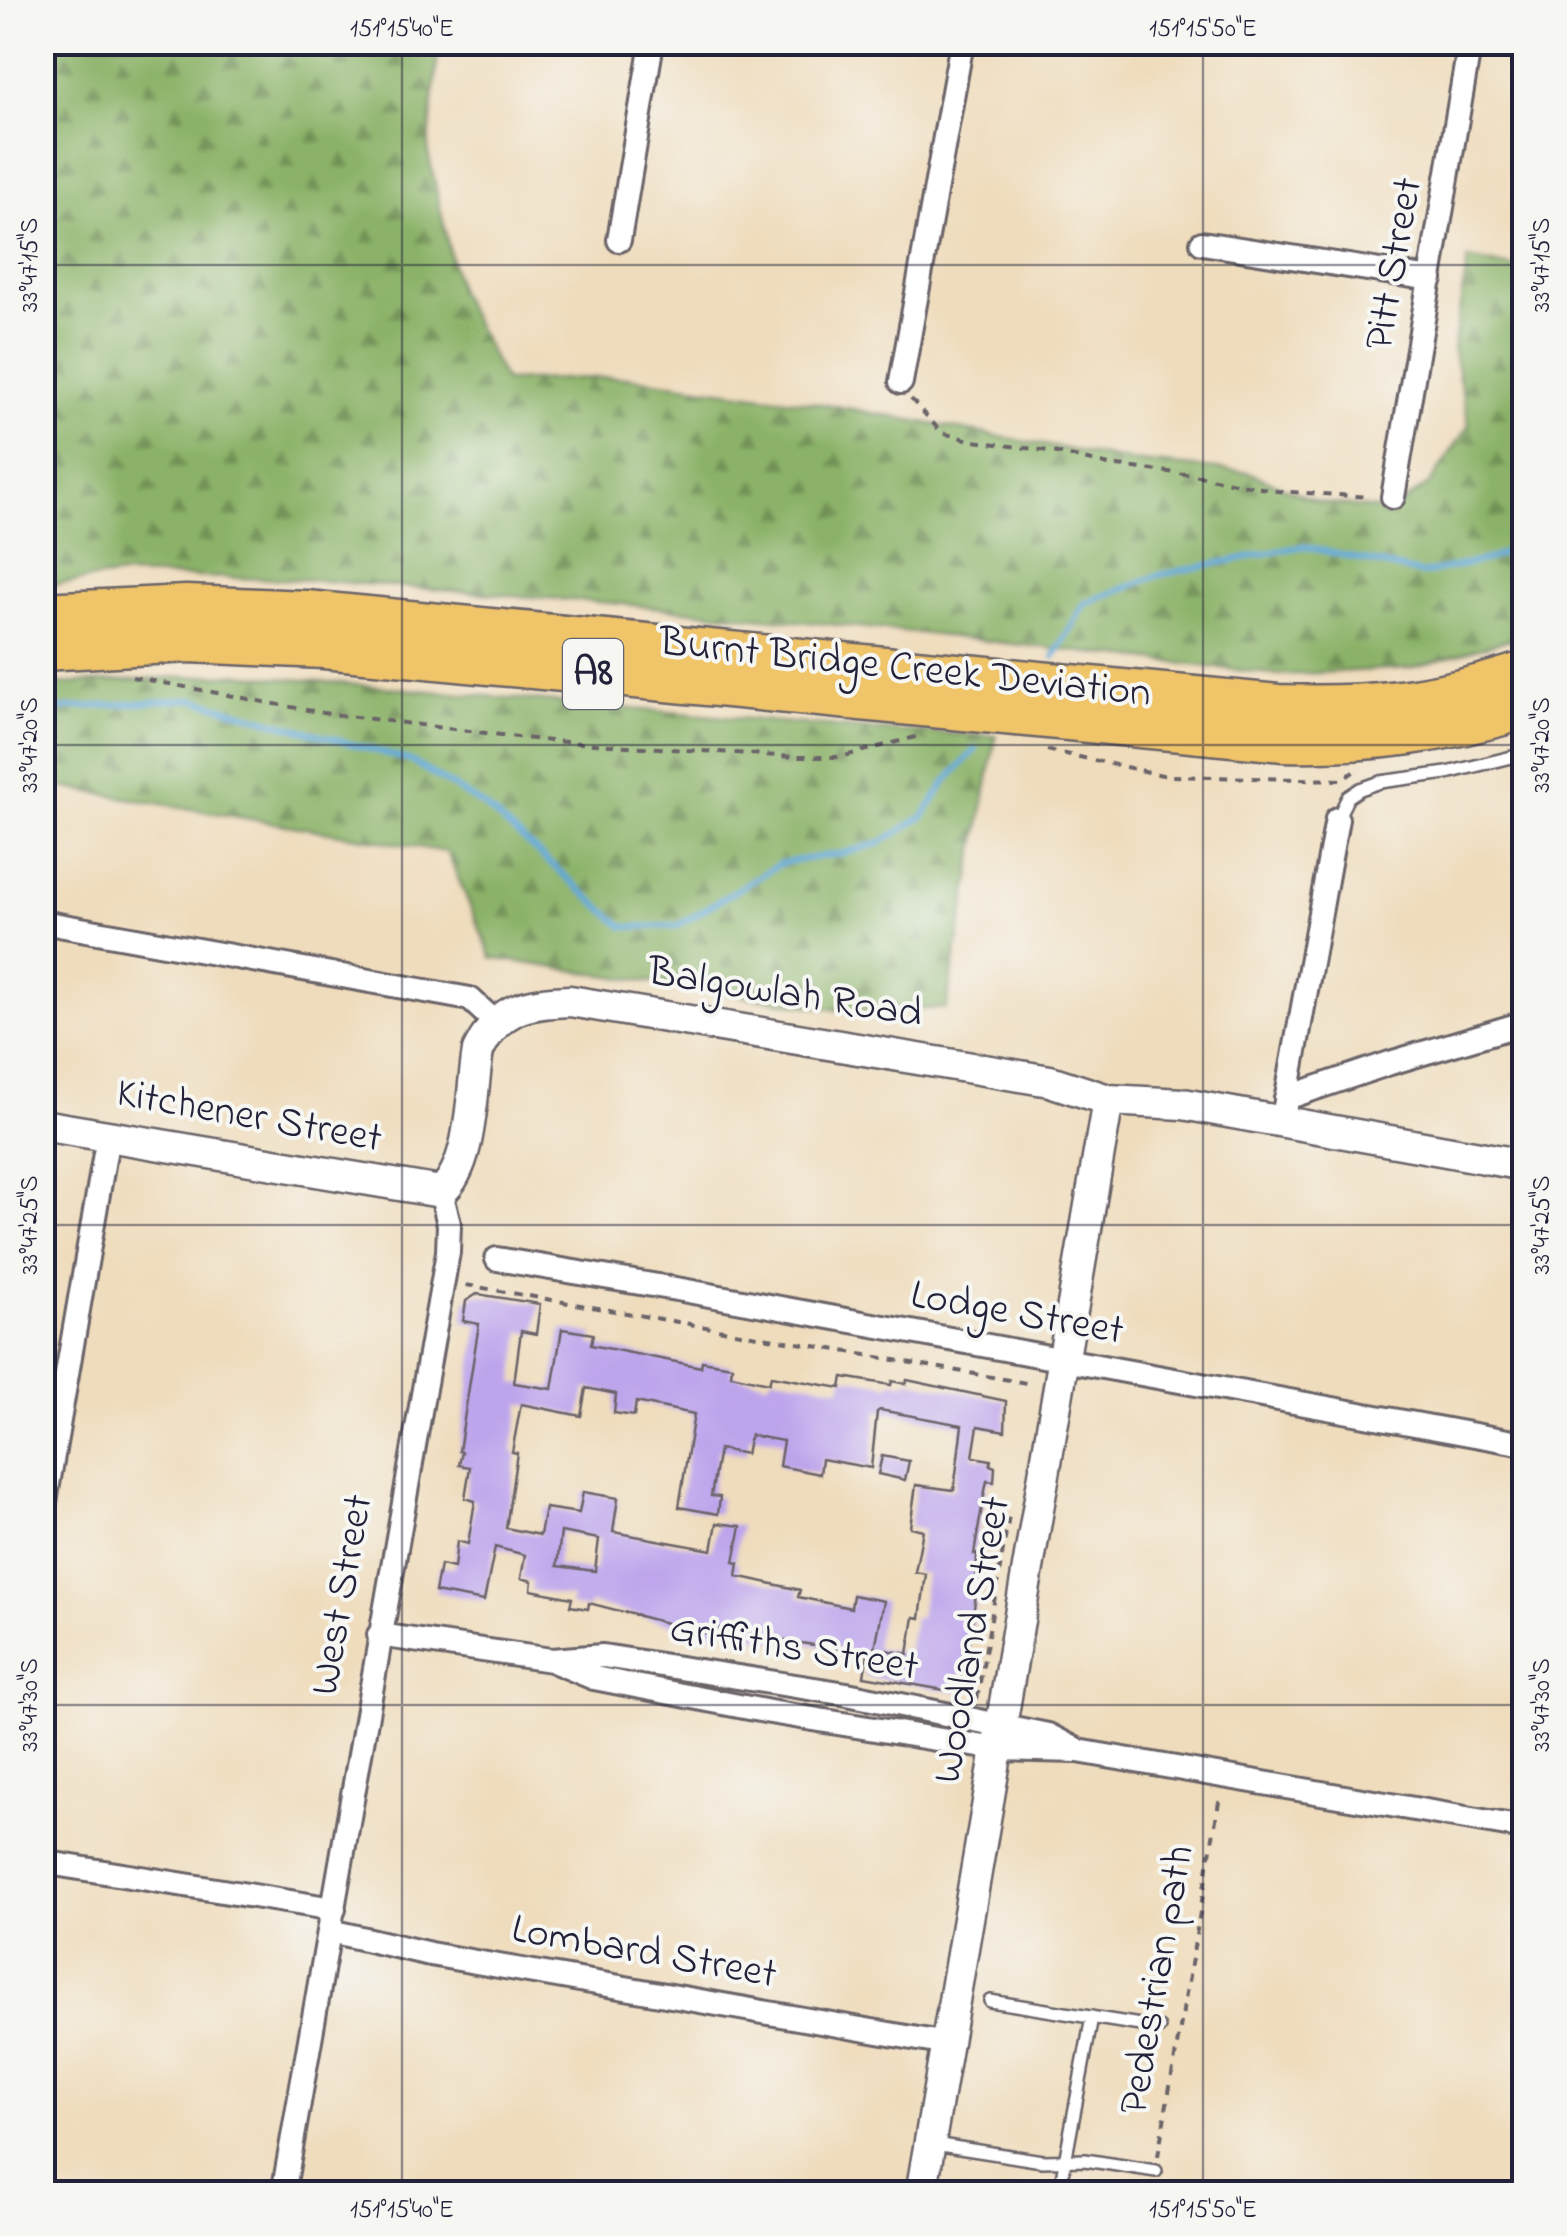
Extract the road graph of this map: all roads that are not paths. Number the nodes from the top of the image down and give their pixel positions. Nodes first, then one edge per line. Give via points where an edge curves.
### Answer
1 (652, 42) edge
2 (962, 42) edge
3 (1470, 42) edge
4 (619, 240) dead end
5 (1202, 243) dead end
6 (1431, 279) junction
7 (901, 382) road end
8 (1393, 497) road end
9 (42, 614) edge
10 (42, 650) edge
11 (1524, 672) edge
12 (1524, 709) edge
13 (1524, 754) edge
14 (1337, 819) joint
15 (42, 922) edge
16 (495, 1022) junction
17 (1524, 1024) edge
18 (1108, 1100) junction
19 (1284, 1110) junction
20 (42, 1125) edge
21 (108, 1136) junction
22 (1524, 1165) edge
23 (441, 1192) junction
24 (496, 1259) dead end
25 (1063, 1361) junction
26 (1524, 1444) edge
27 (42, 1520) edge
28 (378, 1634) junction
29 (999, 1737) junction
30 (1524, 1828) edge
31 (42, 1862) edge
32 (332, 1920) junction
33 (990, 2000) dead end
34 (1092, 2018) junction
35 (1159, 2028) dead end
36 (947, 2044) junction
37 (930, 2143) junction
38 (1065, 2160) junction
39 (1156, 2171) road end
40 (282, 2194) edge
41 (920, 2194) edge
42 (1058, 2194) edge

1 - 4 street
2 - 7 street
3 - 6 street, Pitt Street
5 - 6 street
6 - 8 street, Pitt Street
9 - 11 highway, Burnt Bridge Creek Deviation / A8 via 186,606 306,611 1333,707 1391,704
10 - 12 highway, Burnt Bridge Creek Deviation / A8 via 189,642 324,648 1284,742 1431,733
13 - 14 lane via 1380,782 1348,798
14 - 19 street
15 - 16 street via 470,999
16 - 18 street, Balgowlah Road via 537,1002 570,1001 1050,1081
16 - 23 street via 478,1051 464,1153
17 - 19 street via 1390,1062
18 - 19 street, Balgowlah Road
18 - 25 street, Woodland Street
19 - 22 street, Balgowlah Road
20 - 21 street, Kitchener Street
21 - 23 street, Kitchener Street
21 - 27 street
23 - 28 street, West Street via 448,1252
24 - 25 street, Lodge Street
25 - 26 street, Lodge Street
25 - 29 street, Woodland Street
28 - 29 street, Griffiths Street via 552,1660 594,1678 770,1712
28 - 32 street, West Street
29 - 30 street, Griffiths Street
29 - 36 street, Woodland Street
31 - 32 street, Lombard Street
32 - 36 street, Lombard Street via 449,1957
32 - 40 street, West Street
33 - 34 lane
34 - 35 lane
34 - 38 lane
36 - 37 street, Woodland Street
37 - 38 lane
37 - 41 street, Woodland Street
38 - 39 lane
38 - 42 lane

